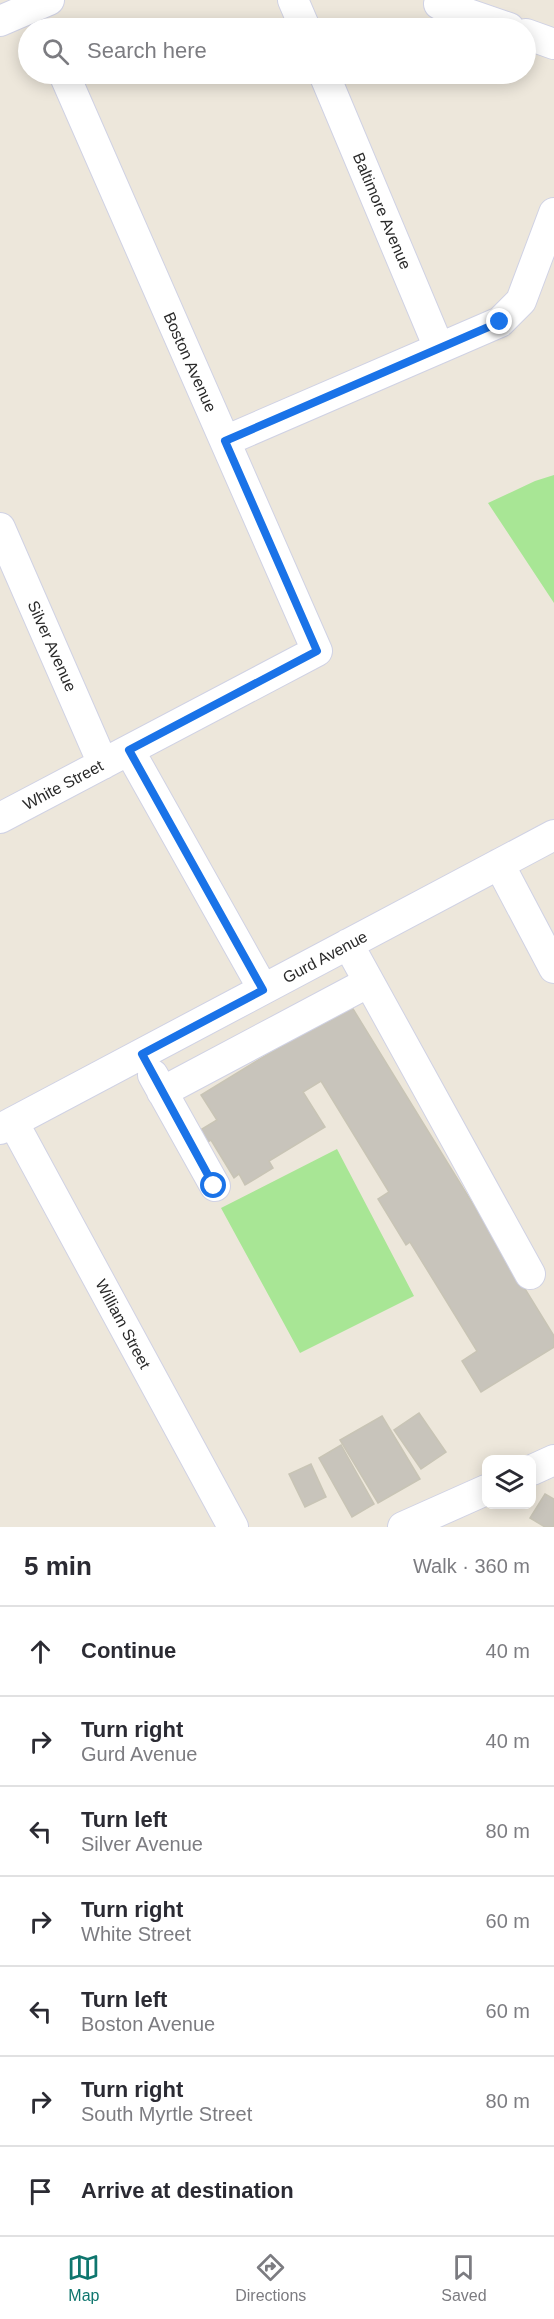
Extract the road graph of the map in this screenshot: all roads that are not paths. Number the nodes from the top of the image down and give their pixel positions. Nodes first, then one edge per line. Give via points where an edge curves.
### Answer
1 (293, 0) edge
2 (439, 4) dead end
3 (39, 9) edge
4 (301, 18) edge
5 (480, 18) edge
6 (0, 21) edge
7 (536, 38) edge
8 (554, 44) edge
9 (68, 84) edge
10 (328, 84) edge
11 (554, 213) edge
12 (542, 283) edge
13 (439, 348) junction
14 (225, 441) junction
15 (1, 535) edge
16 (317, 651) joint
17 (116, 757) junction
18 (0, 818) edge
19 (554, 835) edge
20 (499, 864) junction
21 (348, 944) junction
22 (554, 968) edge
23 (369, 982) junction
24 (263, 990) junction
25 (142, 1054) junction
26 (162, 1092) junction
27 (7, 1126) edge
28 (214, 1186) dead end
29 (530, 1274) dead end
30 (554, 1460) edge
31 (536, 1468) edge
32 (482, 1492) edge
33 (417, 1525) edge
34 (233, 1527) edge

1 - 4 street
2 - 5 street
3 - 6 street
7 - 8 street
9 - 14 street, Boston Avenue
10 - 13 street, Baltimore Avenue
11 - 12 street
12 - 13 street via 500,322
13 - 14 street
14 - 16 street, Boston Avenue
15 - 17 street, Silver Avenue
16 - 17 street, White Street
17 - 18 street, White Street
17 - 24 street, Silver Avenue
19 - 20 street, Gurd Avenue
20 - 21 street, Gurd Avenue
20 - 22 street
21 - 23 street
21 - 24 street, Gurd Avenue
23 - 26 street
23 - 29 street
24 - 25 street, Gurd Avenue
25 - 26 street
25 - 27 street, Gurd Avenue
26 - 28 street
27 - 34 street, William Street
30 - 31 street
32 - 33 street

